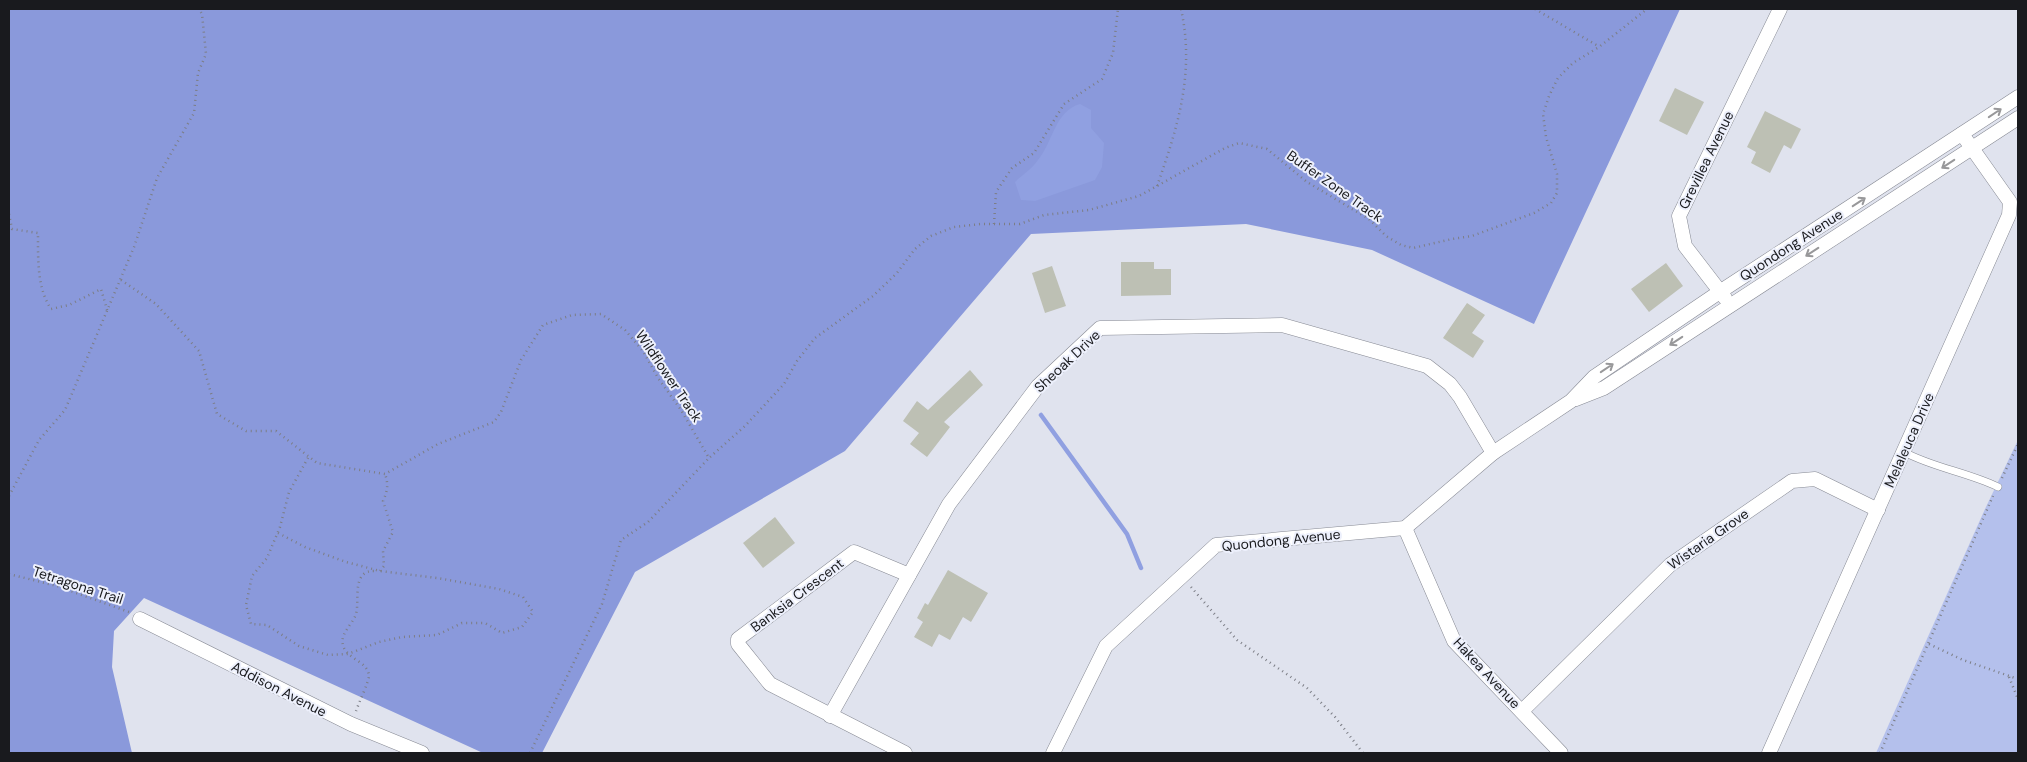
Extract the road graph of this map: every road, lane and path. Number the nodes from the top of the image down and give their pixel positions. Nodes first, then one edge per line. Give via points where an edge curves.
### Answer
1 (199, 9) edge
2 (1118, 9) edge
3 (1181, 9) edge
4 (1535, 9) edge
5 (1647, 9) edge
6 (1780, 9) edge
7 (1599, 47) junction
8 (2018, 98) edge
9 (2018, 118) edge
10 (1962, 134) junction
11 (1972, 149) junction
12 (1156, 187) junction
13 (9, 214) edge
14 (994, 224) junction
15 (121, 280) junction
16 (1721, 291) junction
17 (1730, 305) junction
18 (108, 313) junction
19 (1571, 401) junction
20 (2018, 444) edge
21 (1904, 452) junction
22 (1493, 453) junction
23 (309, 456) junction
24 (709, 458) junction
25 (385, 474) junction
26 (1998, 487) junction
27 (9, 496) edge
28 (1878, 510) junction
29 (1404, 528) junction
30 (278, 532) junction
31 (380, 571) junction
32 (9, 574) edge
33 (909, 575) junction
34 (1182, 576) junction
35 (140, 618) joint
36 (1929, 644) junction
37 (348, 654) junction
38 (2009, 676) junction
39 (2018, 679) edge
40 (2018, 699) edge
41 (1522, 711) junction
42 (830, 716) junction
43 (350, 724) junction
44 (422, 753) edge
45 (530, 753) edge
46 (905, 753) edge
47 (1053, 753) edge
48 (1362, 753) edge
49 (1562, 753) edge
50 (1769, 753) edge
51 (1880, 753) edge

1 - 15 path via 206,54 198,73 194,113 157,178
2 - 14 path via 1113,53 1102,79 1064,104 1034,153 1012,168 996,192
3 - 12 path via 1187,74 1176,133
4 - 7 path
5 - 7 path, Buffer Zone Track
6 - 16 street, Grevillea Avenue via 1678,216 1685,246
7 - 12 path, Buffer Zone Track via 1573,63 1558,78 1543,114 1557,174 1554,198 1534,213 1472,236 1413,248 1401,244 1386,236 1369,219 1307,182 1267,149 1239,143
10 -> 8 street, Quondong Avenue
9 - 11 street, Quondong Avenue
10 - 11 street, Melaleuca Drive
16 -> 10 street, Quondong Avenue
11 -> 17 street, Quondong Avenue
11 - 21 street, Melaleuca Drive via 2010,202 2009,215
12 - 14 path, Buffer Zone Track via 1139,196 1089,210 1044,215 1020,224
13 - 18 path via 12,229 38,233 43,297 51,309 69,305 101,289
14 - 24 path, Buffer Zone Track via 954,227 931,236 920,245 873,296 815,338 784,384 745,426
15 - 18 path
15 - 23 path via 156,304 199,351 217,414 246,431 276,431
16 - 17 street, Grevillea Avenue
19 -> 16 street, Quondong Avenue via 1594,377
17 -> 19 street, Quondong Avenue via 1604,388
18 - 27 path via 66,410 39,440
19 - 22 street, Quondong Avenue
20 - 26 path
21 - 26 lane via 1921,461
21 - 28 street, Melaleuca Drive
22 - 29 street, Quondong Avenue
22 - 33 street, Sheoak Drive via 1460,397 1450,384 1427,366 1282,325 1100,328 1038,386 949,504
23 - 25 path via 317,463
23 - 30 path via 290,492
24 - 25 path, Wildflower Track via 681,410 626,330 601,314 572,315 543,325 521,360 494,422 438,444
24 - 45 path via 648,522 621,540 602,604
25 - 31 path via 388,482 383,501 393,532 383,551 384,566
26 - 36 path
28 - 41 street, Wistaria Grove via 1815,479 1792,481 1670,564
28 - 50 street, Melaleuca Drive
29 - 34 street, Quondong Avenue via 1216,545
29 - 41 street, Hakea Avenue via 1454,640
30 - 31 path via 305,547
30 - 37 path via 267,558 252,576 246,605 252,624 267,625 299,646 328,655
31 - 37 path via 368,571 359,581 357,610 342,641
31 - 37 path via 499,590 523,597 533,612 522,627 502,633 486,623 462,623 437,635 402,637
32 - 35 path, Tetragona Trail via 57,586
33 - 42 street, Sheoak Drive
33 - 42 street, Banksia Crescent via 854,552 738,639 738,644 770,684
34 - 47 street, Quondong Avenue via 1106,646
34 - 48 path via 1238,640 1307,688
35 - 43 street, Addison Avenue
36 - 38 path
36 - 51 path
37 - 43 path via 365,666 369,673 369,681
38 - 39 path
38 - 40 path
41 - 49 street, Hakea Avenue
42 - 46 street, Banksia Crescent
43 - 44 street, Addison Avenue

